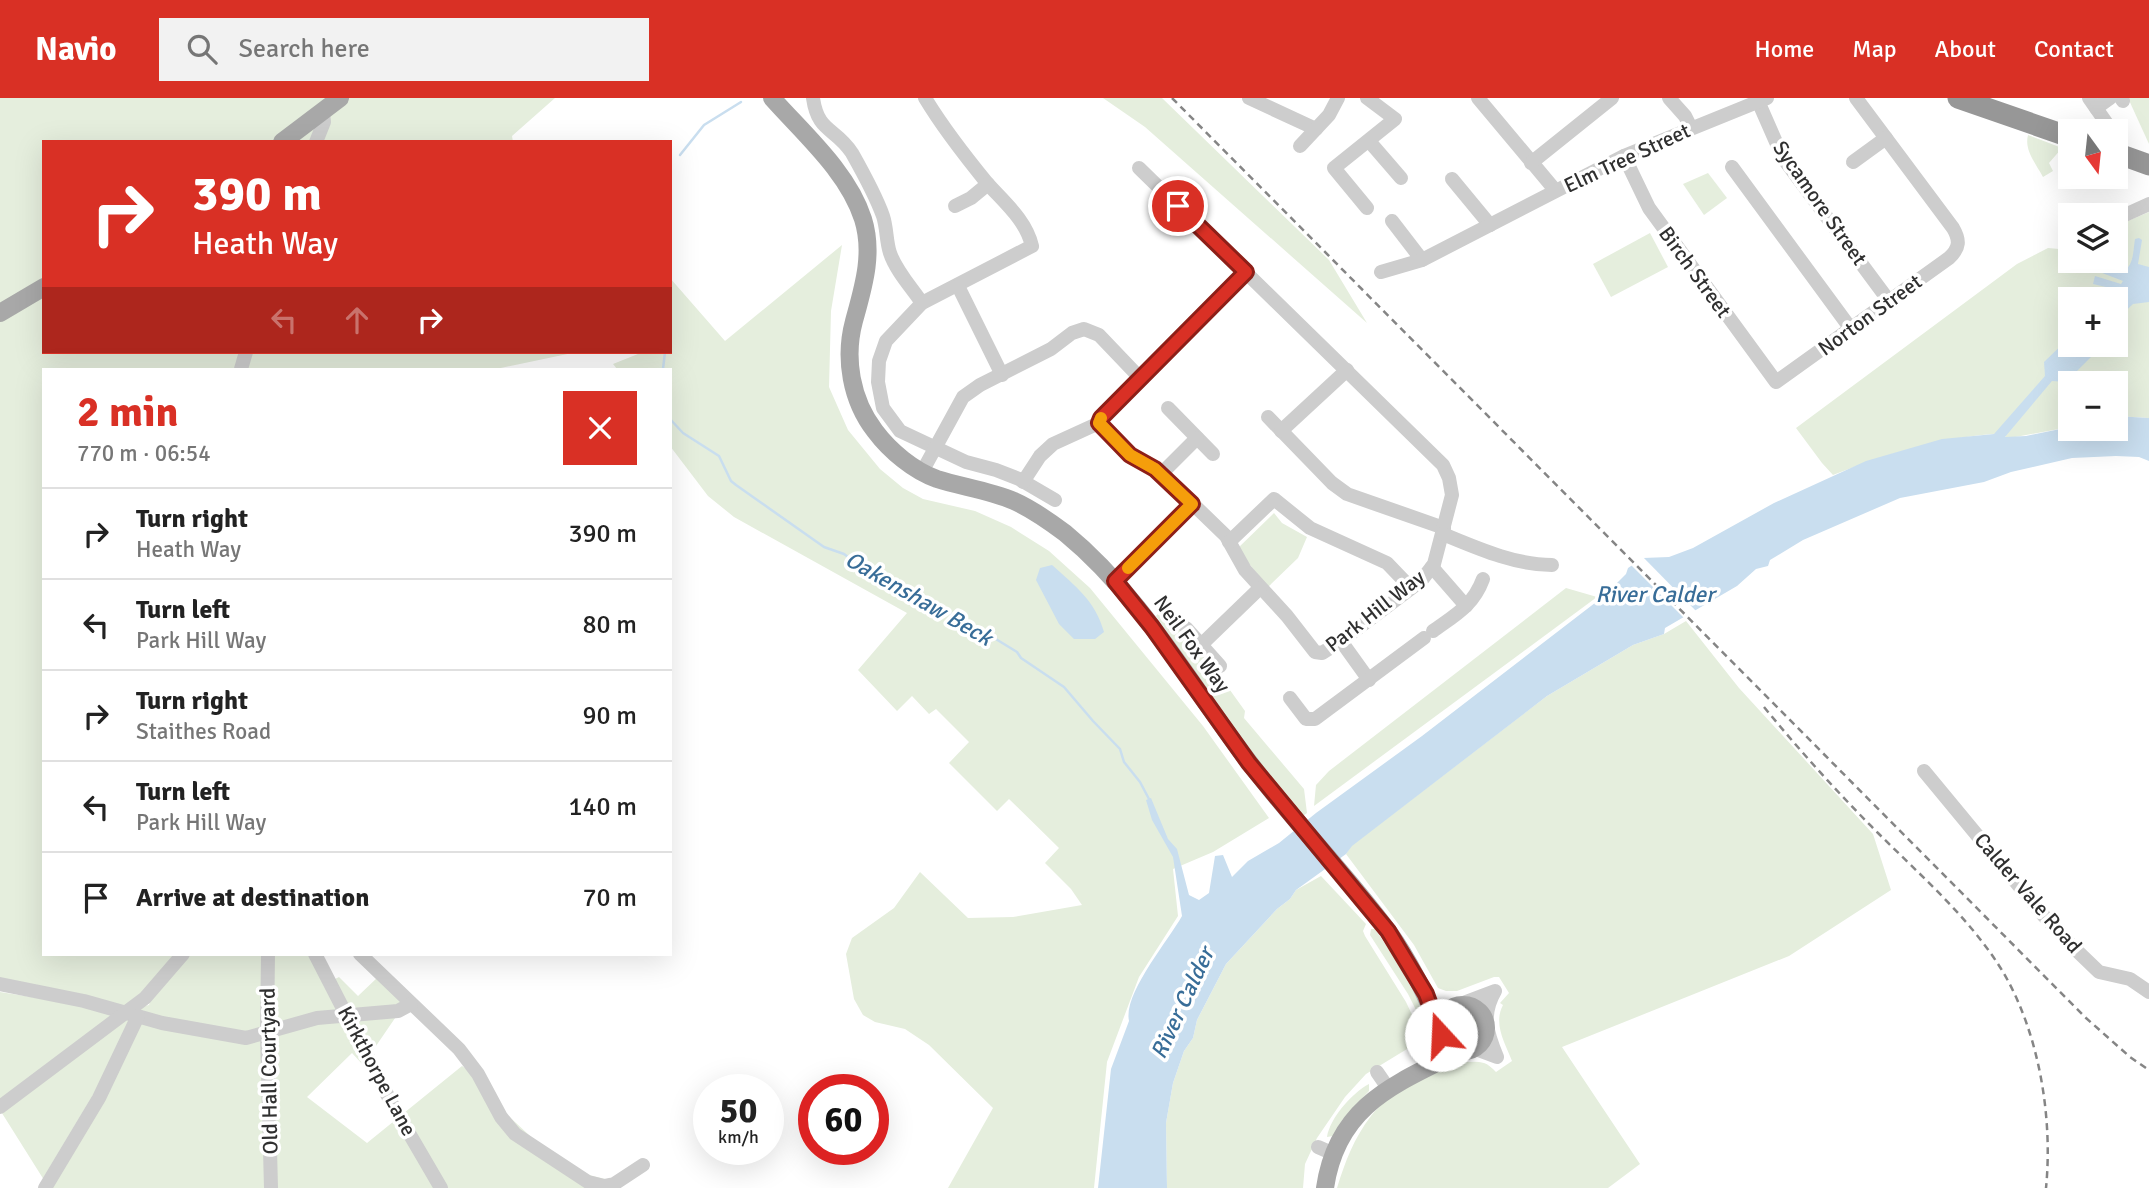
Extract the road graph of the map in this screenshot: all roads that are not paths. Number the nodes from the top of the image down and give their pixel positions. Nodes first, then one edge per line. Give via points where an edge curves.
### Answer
1 (340, 98) edge
2 (772, 98) edge
3 (813, 98) edge
4 (925, 98) edge
5 (1249, 98) edge
6 (1338, 98) edge
7 (1367, 98) edge
8 (1478, 98) edge
9 (1612, 98) edge
10 (1669, 98) edge
11 (1856, 98) edge
12 (1958, 98) edge
13 (1763, 99) edge
14 (2118, 99) edge
15 (2092, 103) edge
16 (323, 113) junction
17 (2103, 119) edge
18 (1691, 128) junction
19 (1316, 129) junction
20 (2058, 133) edge
21 (1886, 138) junction
22 (285, 140) edge
23 (317, 140) edge
24 (1369, 141) junction
25 (1300, 146) dead end
26 (2128, 154) edge
27 (1624, 156) junction
28 (1853, 162) dead end
29 (1531, 163) junction
30 (2149, 165) edge
31 (1732, 167) dead end
32 (1139, 168) dead end
33 (1401, 178) dead end
34 (1452, 179) dead end
35 (988, 184) junction
36 (1555, 191) junction
37 (2149, 204) edge
38 (955, 206) dead end
39 (1367, 208) dead end
40 (2128, 214) edge
41 (1391, 221) dead end
42 (1490, 225) junction
43 (1422, 260) junction
44 (1246, 272) junction
45 (1381, 272) dead end
46 (958, 286) junction
47 (42, 288) edge
48 (1889, 301) junction
49 (922, 303) junction
50 (0, 313) edge
51 (1852, 329) junction
52 (1347, 370) junction
53 (1002, 375) junction
54 (1141, 379) junction
55 (1776, 382) joint
56 (1167, 408) dead end
57 (1268, 417) dead end
58 (1099, 423) junction
59 (1281, 431) junction
60 (1197, 438) junction
61 (934, 448) junction
62 (1213, 454) dead end
63 (922, 472) junction
64 (1161, 474) junction
65 (1023, 482) junction
66 (1055, 500) dead end
67 (1192, 504) junction
68 (1443, 531) junction
69 (1229, 542) junction
70 (1552, 565) dead end
71 (1432, 567) junction
72 (1483, 579) dead end
73 (1115, 581) junction
74 (1260, 588) junction
75 (1411, 588) junction
76 (1466, 606) junction
77 (1186, 628) dead end
78 (1341, 641) junction
79 (1202, 644) junction
80 (1220, 666) dead end
81 (1369, 680) junction
82 (1290, 698) dead end
83 (1924, 771) dead end
84 (181, 956) edge
85 (268, 956) edge
86 (316, 956) edge
87 (362, 956) edge
88 (0, 984) edge
89 (2149, 992) edge
90 (1426, 994) junction
91 (411, 1004) junction
92 (1456, 1006) junction
93 (132, 1014) junction
94 (346, 1014) junction
95 (1485, 1023) junction
96 (267, 1034) junction
97 (1441, 1034) junction
98 (1467, 1049) junction
99 (1431, 1065) junction
100 (1377, 1072) dead end
101 (1388, 1088) junction
102 (0, 1107) edge
103 (643, 1165) dead end
104 (437, 1185) edge
105 (45, 1188) edge
106 (271, 1188) edge
107 (1325, 1188) edge

1 - 16 main road
2 - 63 main road, Neil Fox Way via 842,180 864,221 867,269 849,352 855,392 883,441
3 - 49 street via 820,122 842,139 853,155 884,219 890,254
4 - 35 street
5 - 19 street
6 - 19 street
7 - 24 street via 1395,119
8 - 29 street
9 - 29 street
10 - 18 street
11 - 21 street
12 - 20 highway
13 - 18 street, Elm Tree Street
13 - 48 street, Sycamore Street via 1783,158
14 - 15 street
15 - 17 street
16 - 22 main road
16 - 23 street
18 - 27 street, Elm Tree Street
19 - 25 street
21 - 28 street
21 - 48 street, Norton Street via 1953,228 1959,243 1950,258
24 - 33 street
24 - 39 street via 1334,168
26 - 30 highway
27 - 36 street, Elm Tree Street
27 - 55 street, Birch Street via 1648,208
29 - 36 street
31 - 51 street
32 - 44 street, Park Hill Way
34 - 42 street
35 - 38 street
35 - 46 street via 1012,209 1032,246
36 - 42 street, Elm Tree Street
37 - 40 street
41 - 43 street
42 - 43 street, Elm Tree Street
43 - 45 street, Elm Tree Street
44 - 52 street, Park Hill Way
44 - 54 street
46 - 49 street
46 - 53 street
47 - 50 main road
48 - 51 street, Norton Street
49 - 61 street via 886,341 878,382 883,408 896,427
51 - 55 street, Norton Street
52 - 59 street
52 - 68 street, Park Hill Way via 1443,465 1452,495
53 - 54 street via 1084,329 1099,335
53 - 61 street via 963,397
54 - 58 street
56 - 60 street
57 - 59 street
58 - 64 street, Park Hill Way via 1130,455
58 - 65 street via 1053,444
59 - 68 street via 1347,494
60 - 62 street
60 - 64 street
61 - 63 street
61 - 65 street
63 - 73 main road, Neil Fox Way via 1014,501 1044,517
64 - 67 street, Park Hill Way
65 - 66 street
67 - 69 street, Park Hill Way
67 - 73 street
68 - 70 street via 1506,557
68 - 71 street, Park Hill Way
69 - 74 street, Park Hill Way
69 - 75 street via 1278,494 1310,528 1387,563
71 - 75 street, Park Hill Way
71 - 76 street
72 - 76 street
73 - 90 main road, Neil Fox Way via 1276,797 1388,931
74 - 78 street, Park Hill Way via 1315,652 1322,653
74 - 79 street
75 - 78 street, Park Hill Way
76 - 81 street
77 - 79 street
78 - 81 street
79 - 80 street
81 - 82 street via 1315,719 1306,719
83 - 89 street, Calder Vale Road via 2073,947 2099,972 2130,979
84 - 93 street
85 - 96 street, Old Hall Courtyard
86 - 94 street, Kirkthorpe Lane
87 - 91 street
88 - 93 street
90 - 92 main road
90 - 97 main road, Neil Fox Way
91 - 94 street via 398,1011
91 - 103 street via 459,1049 507,1126 535,1148 589,1182 604,1186
92 - 95 main road via 1472,1007
92 - 95 street via 1499,989 1489,1002
92 - 97 main road via 1445,1013
93 - 96 street via 246,1038
93 - 102 street
93 - 105 street via 99,1098
94 - 96 street
94 - 104 street, Kirkthorpe Lane
95 - 98 main road via 1483,1038
95 - 98 street via 1499,1061
96 - 106 street, Old Hall Courtyard
97 - 98 main road via 1451,1048
97 - 99 main road
98 - 99 main road
99 - 101 main road
100 - 101 street
101 - 107 main road via 1326,1151

